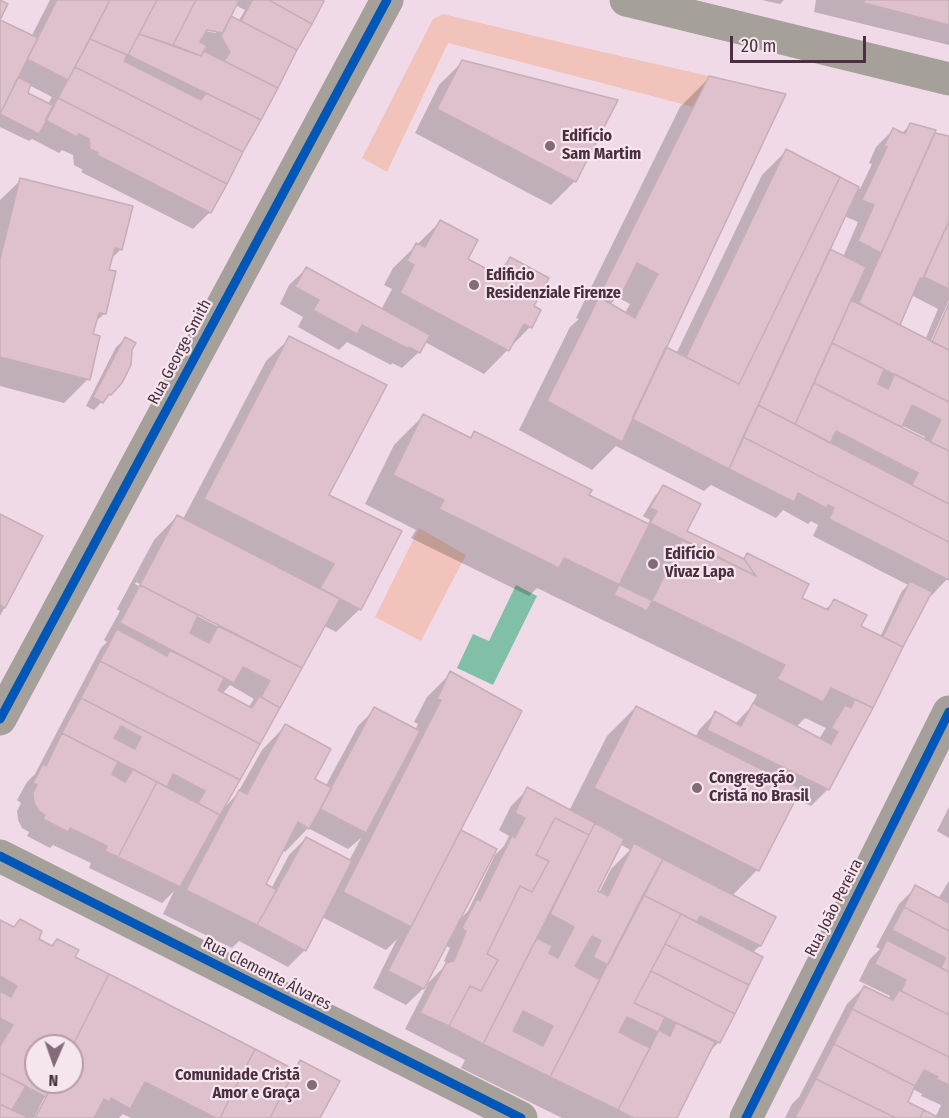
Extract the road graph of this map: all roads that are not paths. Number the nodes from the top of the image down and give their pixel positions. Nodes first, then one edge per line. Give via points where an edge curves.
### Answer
1 (387, 0) edge
2 (626, 0) edge
3 (949, 79) edge
4 (949, 712) edge
5 (0, 719) edge
6 (0, 856) edge
7 (521, 1118) edge
8 (746, 1118) edge

1 - 5 street, Rua George Smith
2 - 3 street
4 - 8 street, Rua João Pereira
6 - 7 street, Rua Clemente Álvares

